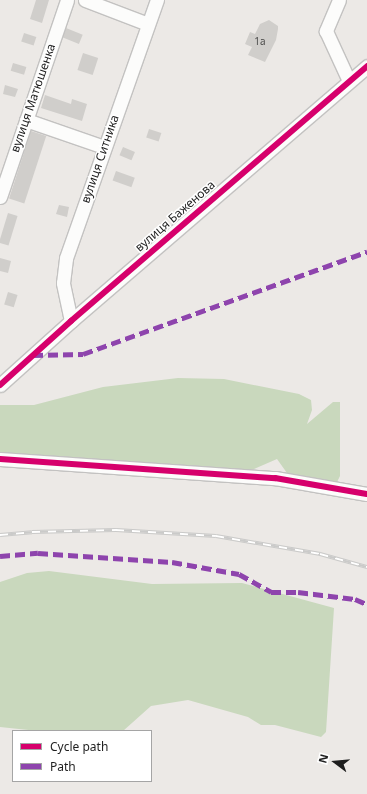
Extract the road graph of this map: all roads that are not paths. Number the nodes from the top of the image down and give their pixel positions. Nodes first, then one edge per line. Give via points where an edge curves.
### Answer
1 (67, 0) edge
2 (85, 0) edge
3 (157, 0) edge
4 (339, 0) edge
5 (148, 24) junction
6 (367, 66) edge
7 (349, 81) junction
8 (26, 120) junction
9 (104, 147) junction
10 (0, 197) edge
11 (70, 321) junction
12 (0, 385) edge
13 (0, 459) edge
14 (367, 494) edge

1 - 8 street, вулиця Матюшенка
2 - 5 street
3 - 5 street, вулиця Ситника
4 - 7 street via 326,31
5 - 9 street, вулиця Ситника
6 - 7 street, вулиця Баженова
7 - 11 street, вулиця Баженова
8 - 9 street
8 - 10 street, вулиця Матюшенка
9 - 11 street, вулиця Ситника via 66,258 63,283
11 - 12 street, вулиця Баженова
13 - 14 street via 275,478

